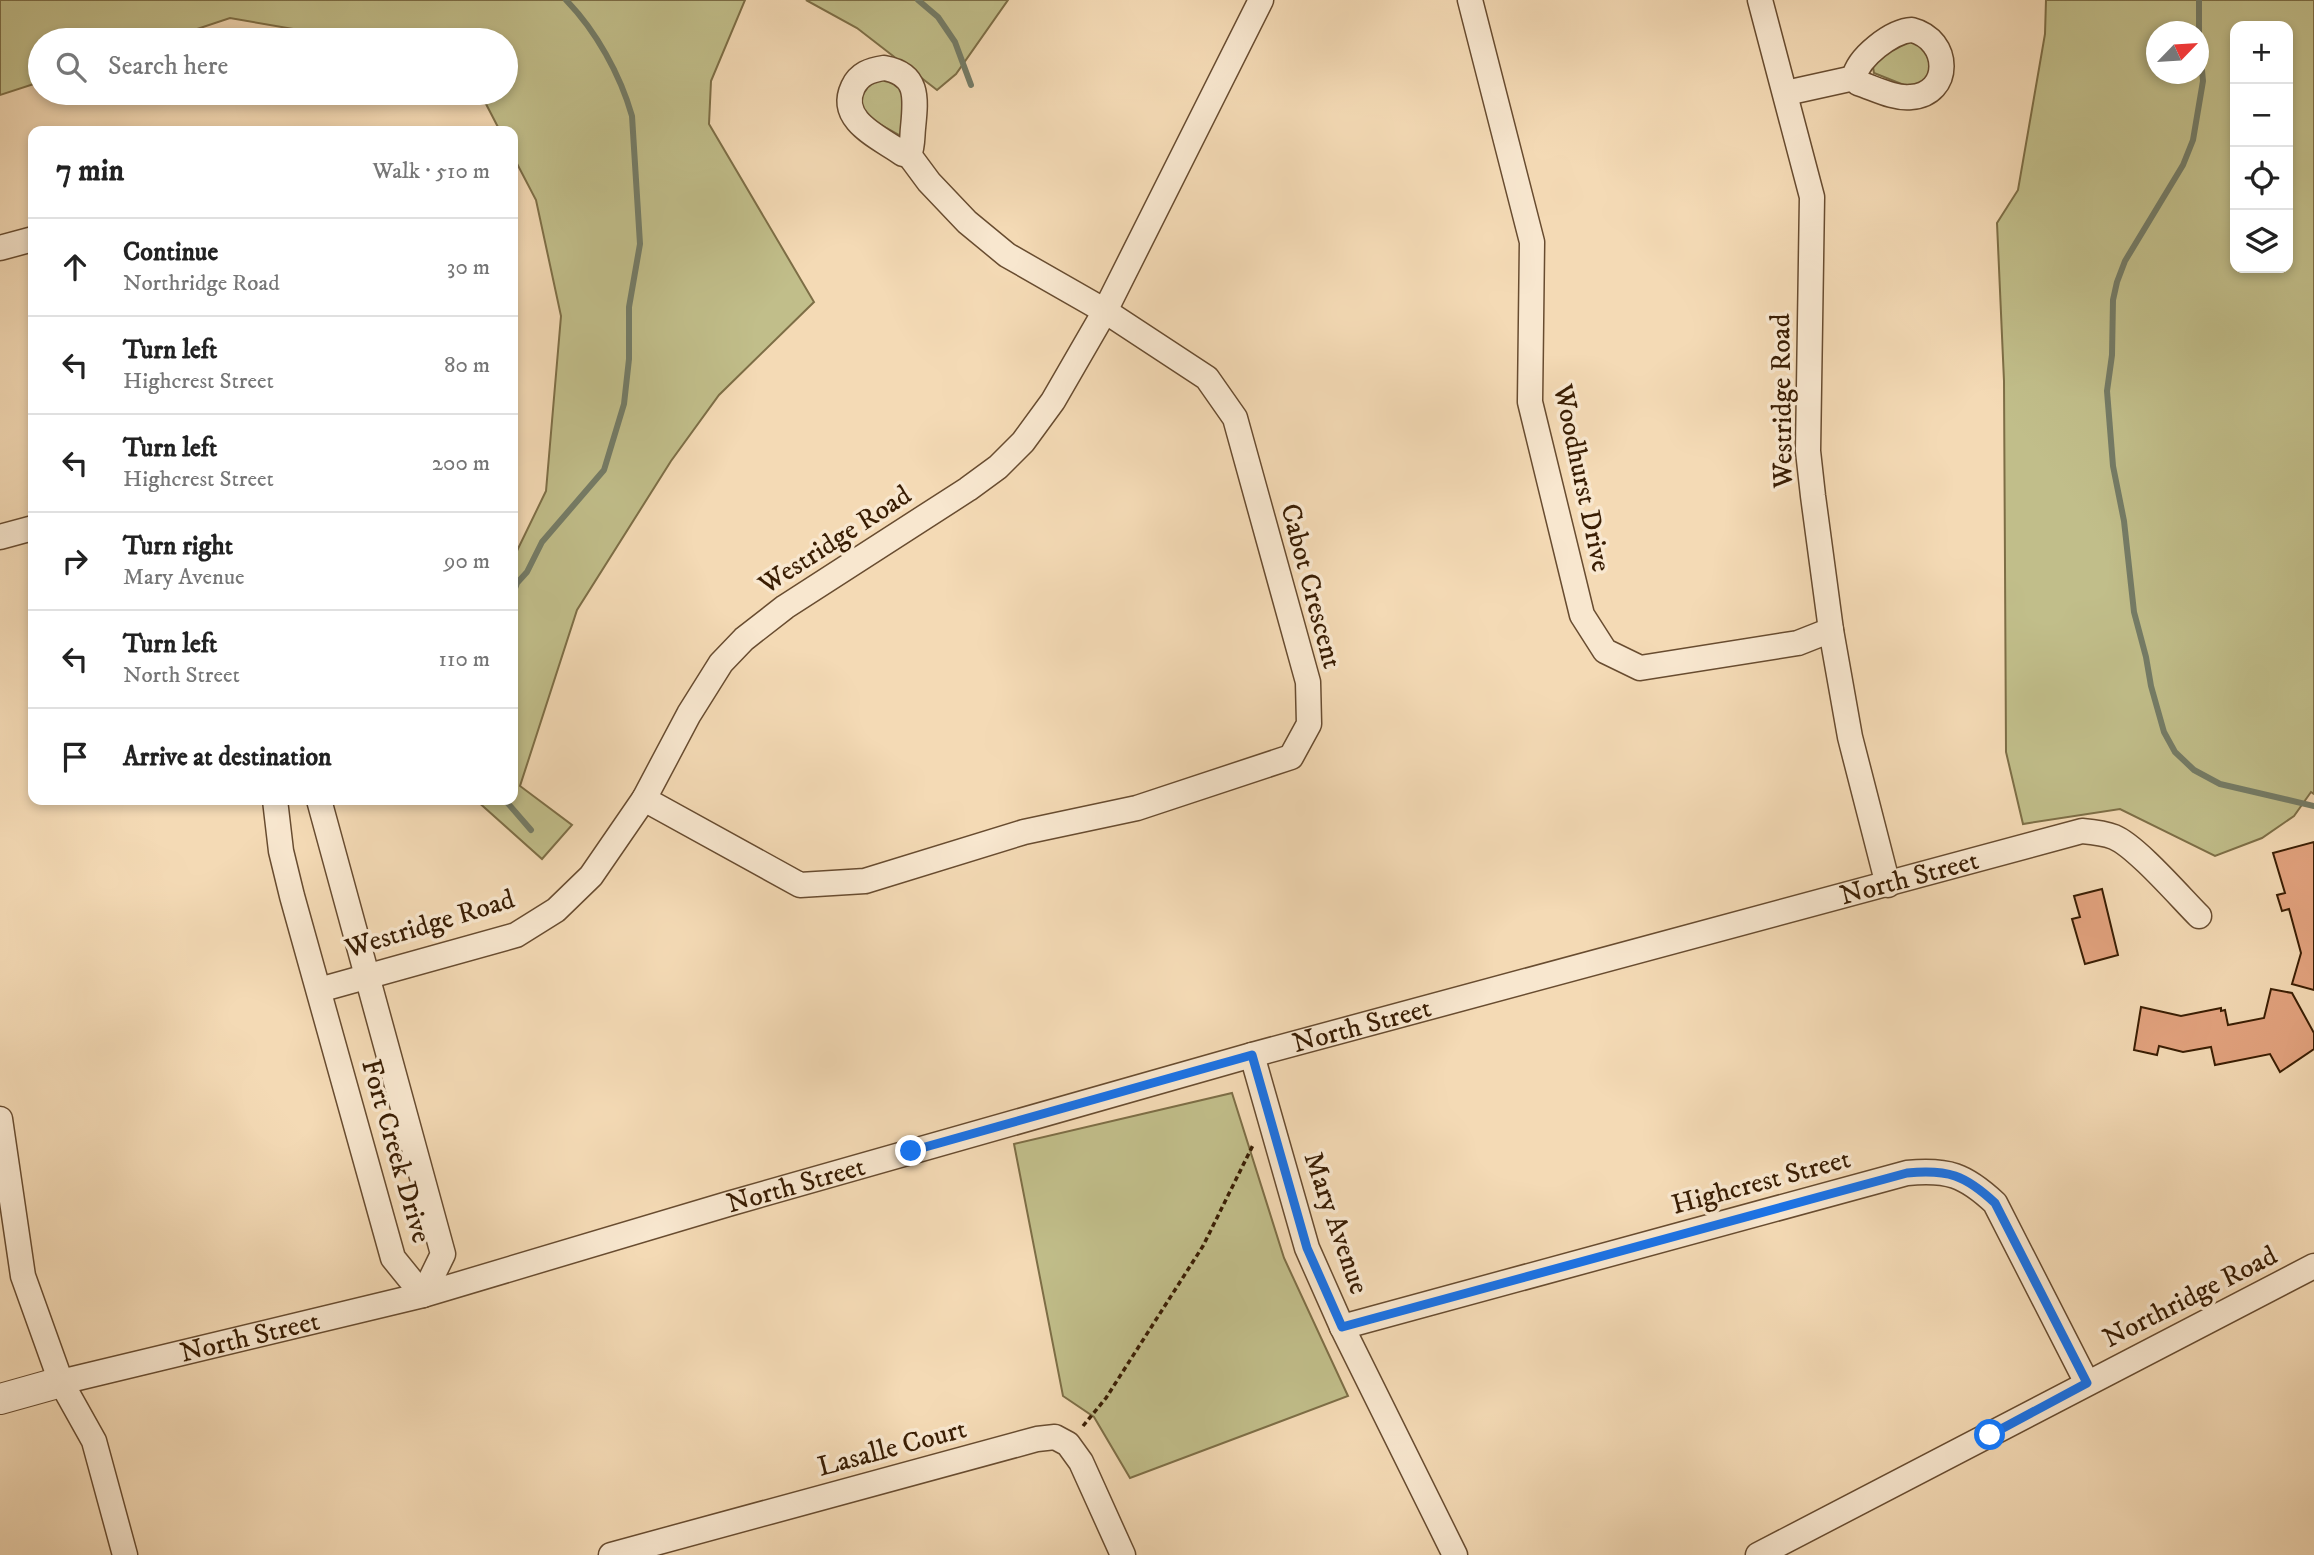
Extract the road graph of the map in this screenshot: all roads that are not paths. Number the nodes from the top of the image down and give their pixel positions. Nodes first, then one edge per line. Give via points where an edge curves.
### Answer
1 (1261, 0) edge
2 (1470, 0) edge
3 (1760, 0) edge
4 (1854, 78) dead end
5 (1786, 93) junction
6 (909, 155) dead end
7 (28, 240) edge
8 (0, 248) edge
9 (1105, 312) junction
10 (28, 529) edge
11 (0, 537) edge
12 (1831, 630) junction
13 (644, 799) junction
14 (276, 805) edge
15 (320, 805) edge
16 (1888, 885) junction
17 (2199, 916) dead end
18 (367, 976) junction
19 (319, 990) junction
20 (1252, 1055) junction
21 (0, 1119) edge
22 (2314, 1266) edge
23 (423, 1295) junction
24 (1342, 1327) junction
25 (61, 1381) junction
26 (2087, 1383) junction
27 (0, 1399) edge
28 (125, 1555) edge
29 (611, 1555) edge
30 (1123, 1555) edge
31 (1455, 1555) edge
32 (1758, 1555) edge

1 - 9 street, Westridge Road
2 - 12 street, Woodhurst Drive via 1532,242 1530,401 1582,615 1605,651 1640,668 1798,643
3 - 5 street, Westridge Road
4 - 5 street
5 - 12 street, Westridge Road via 1812,197 1808,451
6 - 9 street, Cabot Crescent via 967,222 1007,255
7 - 8 street
9 - 13 street, Westridge Road via 1053,401 998,467 785,607 721,663
9 - 13 street, Cabot Crescent via 1207,377 1234,418 1308,682 1309,724 1291,757 1137,808 1024,832 865,881 800,885
10 - 11 street
12 - 16 street, Westridge Road via 1850,737
13 - 18 street, Westridge Road via 591,876 556,910 516,935
14 - 19 street, Fort Creek Drive via 281,851
15 - 18 street, Fort Creek Drive
16 - 17 street, North Street via 2082,831 2099,832 2132,849
16 - 20 street, North Street
18 - 19 street, Westridge Road
18 - 23 street, Fort Creek Drive via 443,1254
19 - 23 street, Fort Creek Drive via 393,1258
20 - 23 street, North Street
20 - 24 street, Mary Avenue via 1307,1248
21 - 25 street via 23,1276
22 - 26 street, Northridge Road
23 - 25 street, North Street
24 - 26 street, Highcrest Street via 1907,1173 1932,1171 1956,1175 1995,1203
24 - 31 street, Mary Avenue
25 - 27 street, North Street
25 - 28 street via 94,1441
26 - 32 street, Northridge Road
29 - 30 street, Lasalle Court via 1055,1437 1068,1444 1081,1462

